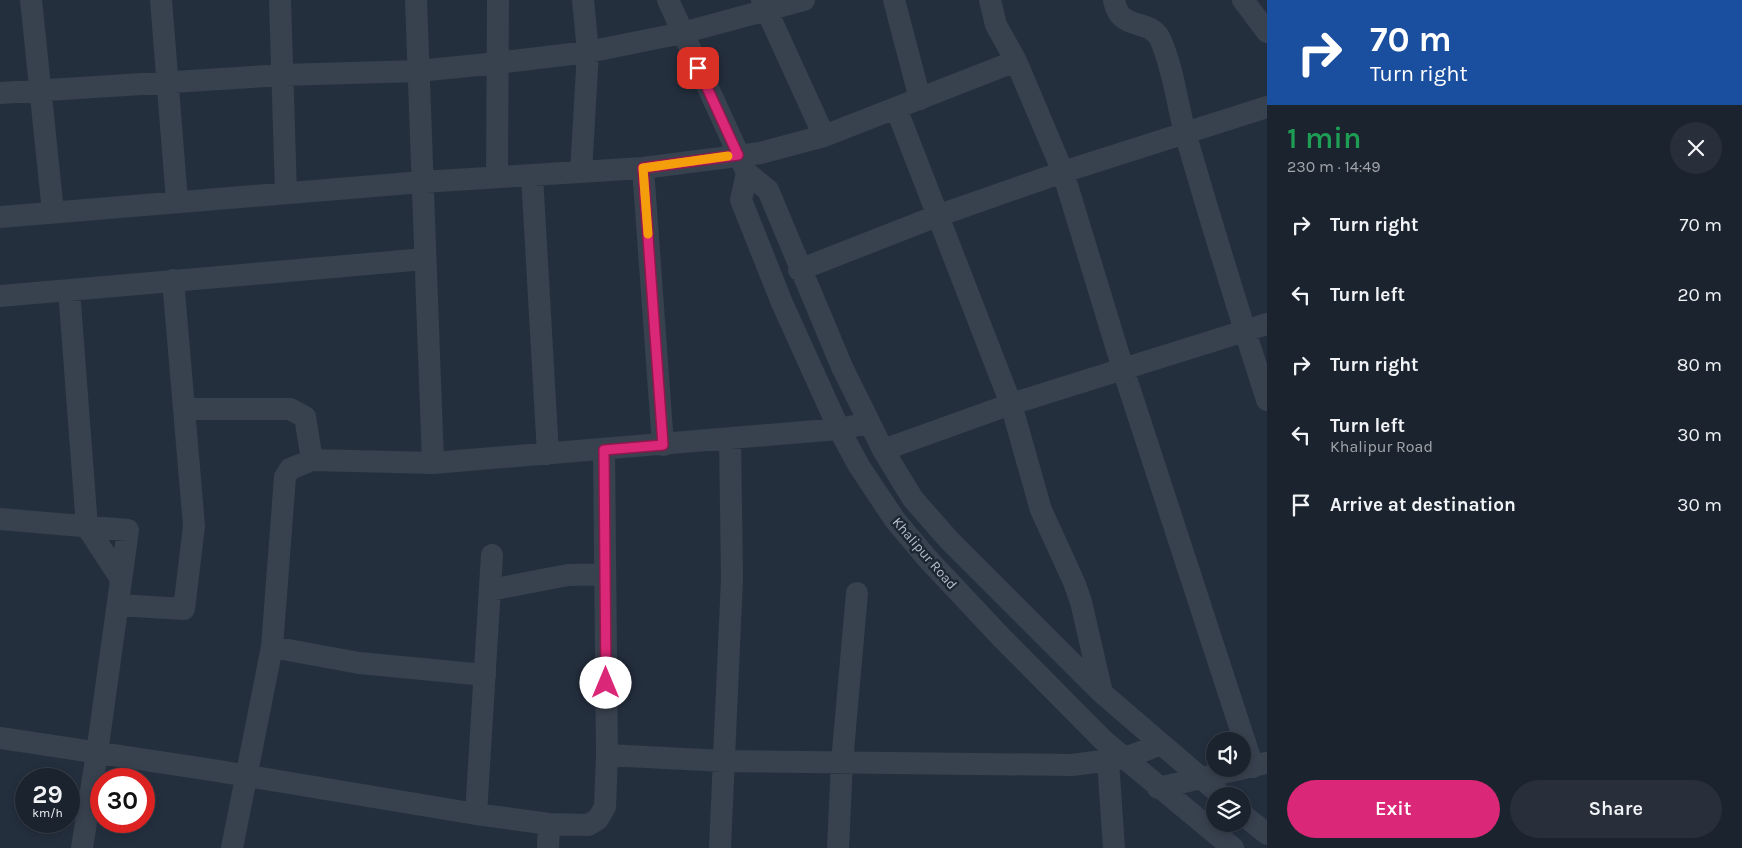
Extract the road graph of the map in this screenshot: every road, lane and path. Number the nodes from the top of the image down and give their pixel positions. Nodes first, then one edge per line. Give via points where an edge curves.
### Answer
1 (31, 0) edge
2 (161, 0) edge
3 (280, 0) edge
4 (416, 0) edge
5 (498, 0) edge
6 (583, 0) edge
7 (668, 0) edge
8 (804, 0) edge
9 (894, 0) edge
10 (990, 0) edge
11 (1114, 0) edge
12 (1243, 0) edge
13 (764, 5) edge
14 (1267, 32) edge
15 (682, 33) junction
16 (588, 52) junction
17 (1016, 61) junction
18 (497, 63) junction
19 (419, 71) junction
20 (282, 75) junction
21 (167, 82) junction
22 (40, 90) junction
23 (0, 93) edge
24 (920, 99) junction
25 (1267, 107) edge
26 (896, 108) junction
27 (1186, 134) junction
28 (824, 136) junction
29 (743, 164) junction
30 (643, 168) junction
31 (581, 172) junction
32 (1063, 172) junction
33 (532, 175) junction
34 (497, 177) junction
35 (422, 182) junction
36 (286, 193) junction
37 (177, 201) junction
38 (53, 212) junction
39 (937, 216) junction
40 (0, 217) edge
41 (425, 259) junction
42 (799, 270) junction
43 (173, 280) junction
44 (69, 290) junction
45 (0, 296) edge
46 (1267, 324) edge
47 (1245, 331) junction
48 (1124, 369) junction
49 (1267, 400) edge
50 (1011, 404) junction
51 (184, 409) junction
52 (869, 423) junction
53 (839, 429) junction
54 (730, 439) junction
55 (663, 445) junction
56 (604, 450) junction
57 (883, 450) junction
58 (548, 454) junction
59 (312, 460) junction
60 (433, 463) junction
61 (0, 520) edge
62 (87, 527) junction
63 (492, 555) dead end
64 (605, 574) junction
65 (121, 579) junction
66 (490, 590) junction
67 (857, 593) dead end
68 (118, 605) junction
69 (272, 647) junction
70 (485, 675) junction
71 (1102, 693) junction
72 (0, 738) edge
73 (1161, 744) junction
74 (97, 753) junction
75 (607, 755) junction
76 (1116, 759) junction
77 (724, 760) junction
78 (842, 762) junction
79 (1260, 765) edge
80 (246, 776) junction
81 (1202, 779) junction
82 (1211, 787) edge
83 (1158, 788) junction
84 (476, 814) junction
85 (1251, 821) edge
86 (549, 824) junction
87 (1267, 834) edge
88 (82, 848) edge
89 (232, 848) edge
90 (548, 848) edge
91 (720, 848) edge
92 (838, 848) edge
93 (1114, 848) edge
94 (1233, 848) edge

1 - 22 street
2 - 21 street
3 - 20 street
4 - 19 street
5 - 18 street
6 - 16 street
7 - 15 street, Khalipur Road
8 - 13 street
9 - 24 street
10 - 17 street via 996,25
11 - 27 street via 1116,12 1126,22 1149,27 1161,40
12 - 14 street
13 - 15 street
13 - 28 street
15 - 16 street
15 - 29 street, Khalipur Road
16 - 18 street
16 - 31 street
17 - 24 street
17 - 32 street
18 - 19 street
18 - 34 street
19 - 20 street
19 - 35 street
20 - 21 street
20 - 36 street
21 - 22 street
21 - 37 street
22 - 23 street
22 - 38 street
24 - 26 street
25 - 27 street
26 - 28 street
26 - 39 street
27 - 32 street
27 - 47 street
28 - 29 street via 768,151
29 - 30 street
29 - 42 street, Khalipur Road via 768,190
29 - 53 street, Khalipur Road via 741,200 748,220
30 - 31 street
30 - 55 street
31 - 33 street
32 - 39 street
32 - 48 street
33 - 34 street
33 - 58 street
34 - 35 street
35 - 36 street
35 - 41 street
36 - 37 street
37 - 38 street
38 - 40 street
39 - 42 street
39 - 50 street
41 - 43 street
41 - 60 street
42 - 52 street, Khalipur Road
43 - 44 street
43 - 51 street
44 - 45 street
44 - 62 street
46 - 47 street
47 - 48 street
47 - 49 street
48 - 50 street
48 - 79 street
50 - 57 street
50 - 71 street via 1041,510 1081,602
51 - 59 street via 290,409 298,412 305,417
51 - 68 street via 194,526 184,610
52 - 53 street
52 - 57 street, Khalipur Road
53 - 54 street
53 - 76 street, Khalipur Road via 895,520 926,557 1104,741
54 - 55 street
54 - 77 street via 732,578
55 - 56 street
56 - 58 street
56 - 64 street
57 - 71 street, Khalipur Road via 913,498 949,540
58 - 60 street
59 - 60 street
59 - 69 street via 290,469 285,477
61 - 62 street
62 - 65 street
62 - 65 street via 128,530
63 - 66 street
64 - 66 street via 568,575
64 - 75 street
65 - 68 street
66 - 70 street
67 - 78 street
68 - 74 street
69 - 70 street via 359,664
69 - 80 street
70 - 84 street
71 - 73 street, Khalipur Road
72 - 74 street
73 - 76 street
73 - 81 street, Khalipur Road
74 - 80 street
74 - 88 street
75 - 77 street
75 - 86 street via 605,807 598,819 588,825
76 - 78 street via 1072,765
76 - 83 street, Khalipur Road
76 - 93 street
77 - 78 street
77 - 91 street
78 - 92 street
79 - 81 street
80 - 84 street
80 - 89 street
81 - 82 street, Khalipur Road
81 - 83 street
83 - 94 street, Khalipur Road
84 - 86 street
85 - 87 street
86 - 90 street

